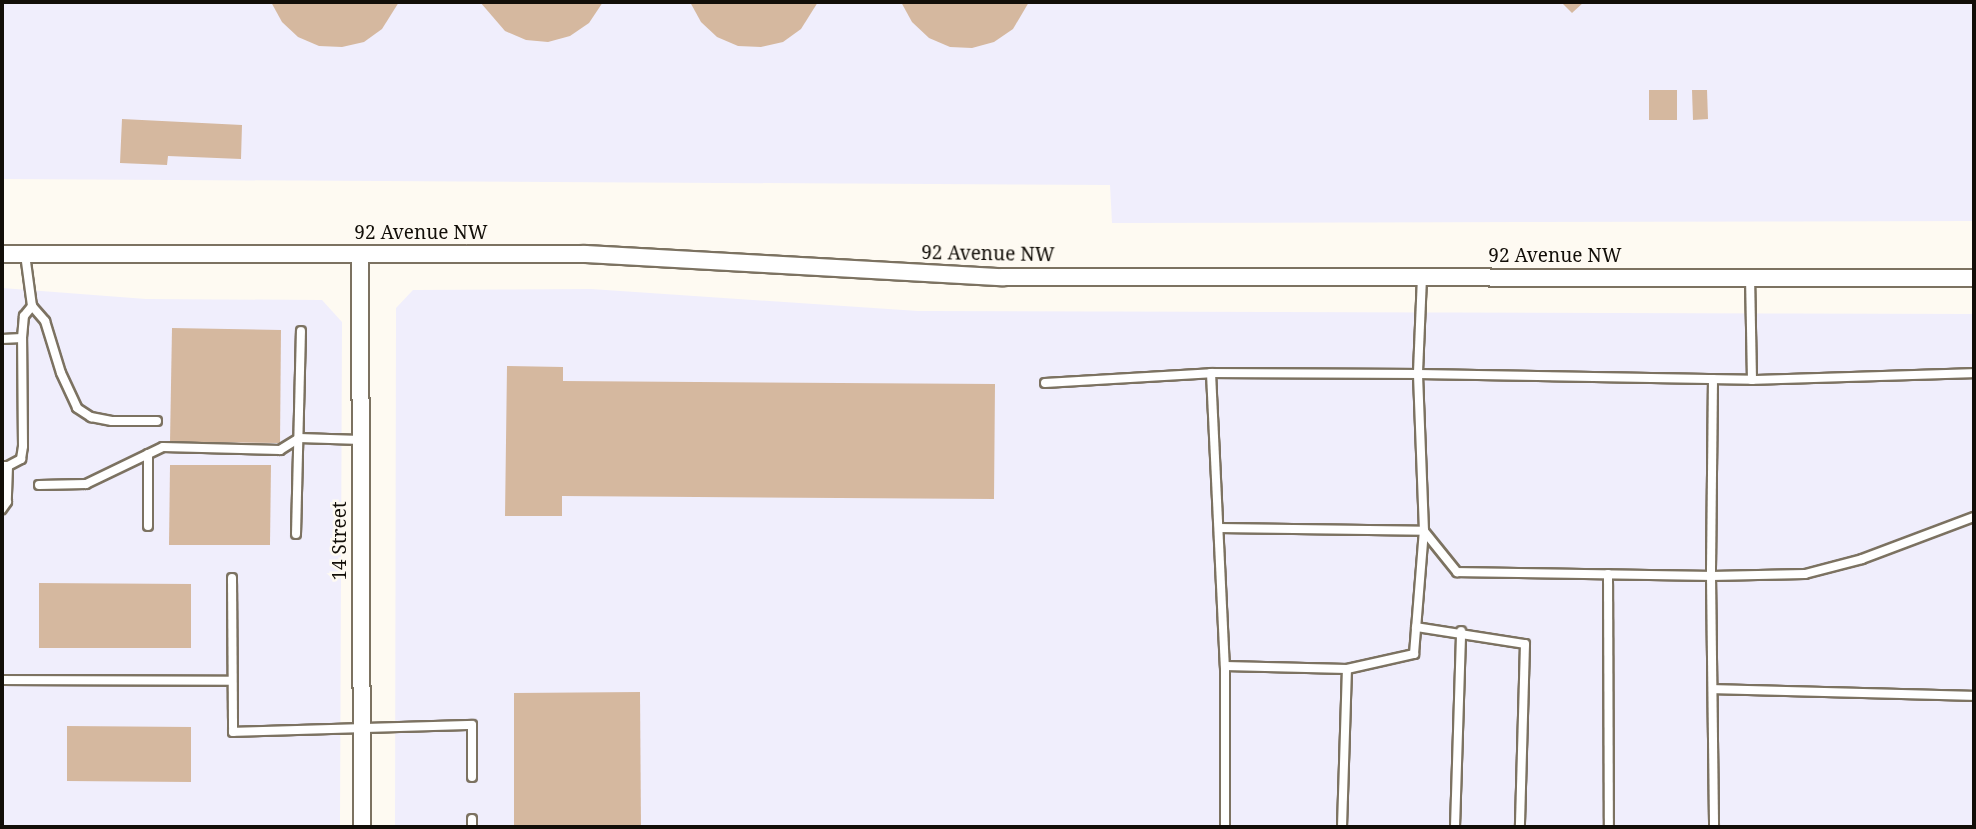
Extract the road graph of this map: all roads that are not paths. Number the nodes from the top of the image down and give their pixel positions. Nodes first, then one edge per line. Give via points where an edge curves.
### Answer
1 (2, 254) edge
2 (25, 254) junction
3 (360, 254) junction
4 (1422, 277) junction
5 (1750, 278) junction
6 (1974, 278) edge
7 (32, 306) junction
8 (301, 331) dead end
9 (2, 338) edge
10 (22, 338) junction
11 (1211, 373) junction
12 (1974, 373) edge
13 (1418, 374) junction
14 (1713, 379) junction
15 (1752, 380) junction
16 (1045, 383) dead end
17 (157, 421) dead end
18 (299, 438) junction
19 (361, 440) junction
20 (148, 454) junction
21 (5, 466) edge
22 (39, 485) dead end
23 (2, 509) edge
24 (1974, 517) edge
25 (148, 526) dead end
26 (1219, 528) junction
27 (1424, 531) junction
28 (296, 534) dead end
29 (1608, 574) junction
30 (1712, 576) junction
31 (232, 578) dead end
32 (1416, 627) junction
33 (1461, 631) junction
34 (1226, 666) junction
35 (1347, 668) junction
36 (2, 680) edge
37 (232, 681) junction
38 (1713, 689) junction
39 (1974, 696) edge
40 (362, 727) junction
41 (472, 777) dead end
42 (362, 827) edge
43 (1225, 827) edge
44 (1342, 827) edge
45 (1455, 827) edge
46 (1520, 827) edge
47 (1609, 827) edge
48 (1714, 827) edge

1 - 2 street, 92 Avenue NW
2 - 3 street, 92 Avenue NW
2 - 7 lane
3 - 4 street, 92 Avenue NW via 584,254 1002,277
3 - 19 street, 14 Street
4 - 5 street, 92 Avenue NW
4 - 13 lane
5 - 6 street, 92 Avenue NW
5 - 15 lane
7 - 10 lane via 24,316
7 - 17 lane via 45,321 77,408 91,417 112,421
8 - 18 lane
9 - 10 lane
10 - 21 lane via 23,446 21,459
11 - 13 lane
11 - 16 lane
11 - 26 lane
12 - 15 lane
13 - 14 lane
13 - 27 lane
14 - 15 lane
14 - 30 lane
18 - 19 lane
18 - 20 lane via 280,450 163,447
18 - 28 lane
19 - 40 street, 14 Street
20 - 22 lane via 86,484
20 - 25 lane
21 - 23 lane via 7,502
24 - 30 lane via 1862,559 1805,574
26 - 27 lane
26 - 34 lane
27 - 29 lane via 1457,572
27 - 32 lane
29 - 30 lane
29 - 47 lane
30 - 38 lane
31 - 37 lane
32 - 33 lane
32 - 35 lane via 1414,654
33 - 45 lane
33 - 46 lane via 1525,644
34 - 35 lane
34 - 43 lane
35 - 44 lane
36 - 37 lane
37 - 40 lane via 233,732
38 - 39 lane
38 - 48 lane
40 - 41 lane via 472,725
40 - 42 street, 14 Street

